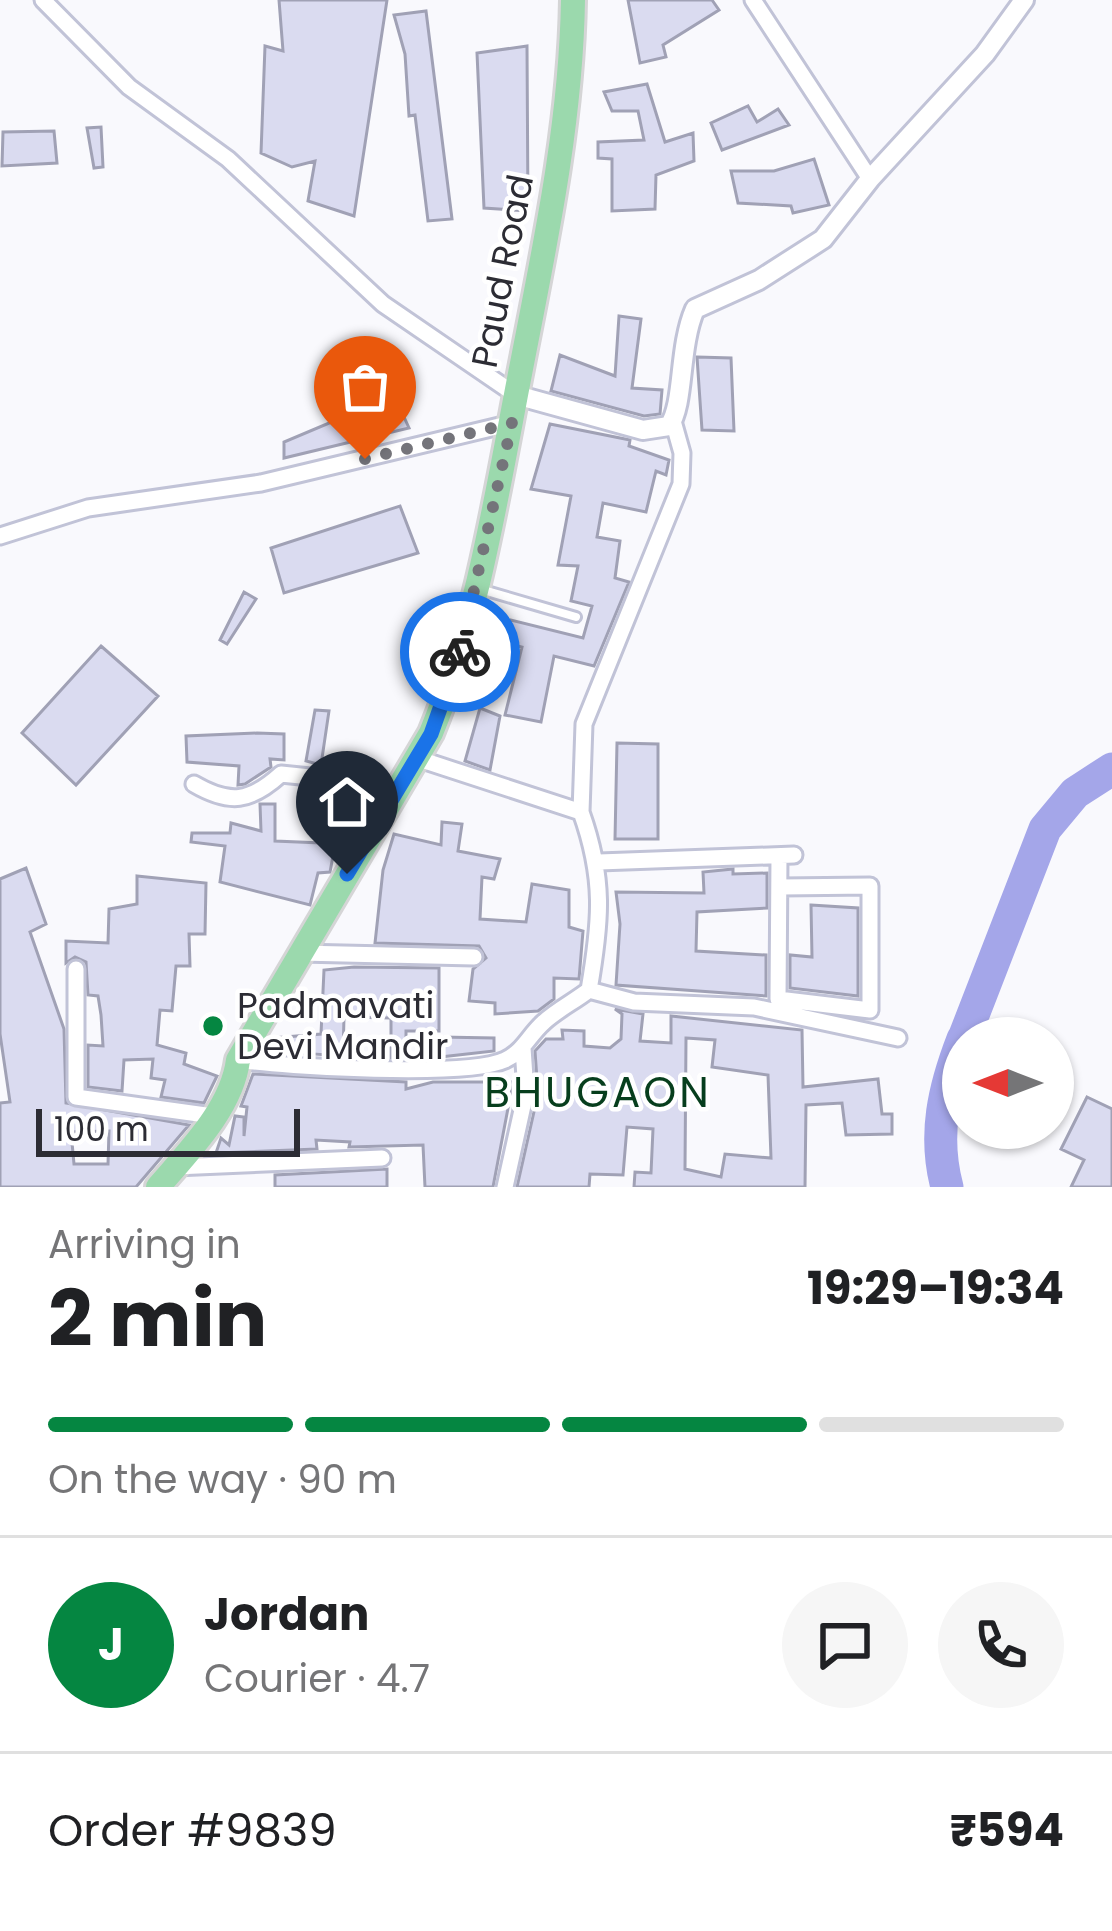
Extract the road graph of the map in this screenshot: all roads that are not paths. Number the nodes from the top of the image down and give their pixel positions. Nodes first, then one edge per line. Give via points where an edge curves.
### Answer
1 (44, 0) edge
2 (573, 0) edge
3 (753, 0) edge
4 (1024, 0) edge
5 (870, 179) junction
6 (516, 395) junction
7 (673, 421) junction
8 (512, 423) junction
9 (0, 536) edge
10 (476, 588) junction
11 (576, 617) dead end
12 (416, 758) junction
13 (194, 784) dead end
14 (394, 796) junction
15 (581, 812) junction
16 (599, 862) junction
17 (781, 887) junction
18 (300, 952) junction
19 (474, 957) dead end
20 (76, 969) dead end
21 (590, 990) junction
22 (898, 1038) dead end
23 (523, 1048) junction
24 (238, 1060) junction
25 (213, 1116) junction
26 (382, 1158) dead end
27 (175, 1167) junction
28 (158, 1187) edge
29 (505, 1187) edge

1 - 6 street via 129,88 228,159 383,304
2 - 6 main road, Paud Road via 557,179
3 - 5 street
4 - 5 street
5 - 7 street via 823,239 694,309
6 - 7 street via 643,430
6 - 8 main road, Paud Road
7 - 15 street via 680,484 584,724
8 - 9 street via 261,484 88,508
8 - 10 main road, Paud Road
10 - 11 lane
10 - 12 main road, Paud Road via 451,685
12 - 14 main road, Paud Road
12 - 15 street
13 - 14 street via 220,800 260,794 281,774 358,782
14 - 18 main road, Paud Road
15 - 16 street
16 - 17 street via 787,856
16 - 21 street via 601,924
17 - 17 street via 778,999 870,1010 870,886
18 - 19 street
18 - 24 main road, Paud Road
20 - 25 street via 76,1097
21 - 22 street via 634,1002 754,1007
21 - 23 street via 540,1025
23 - 24 street via 490,1066 289,1068
23 - 29 street via 526,1092
24 - 25 main road, Paud Road
25 - 27 main road, Paud Road
26 - 27 street
27 - 28 main road, Paud Road

